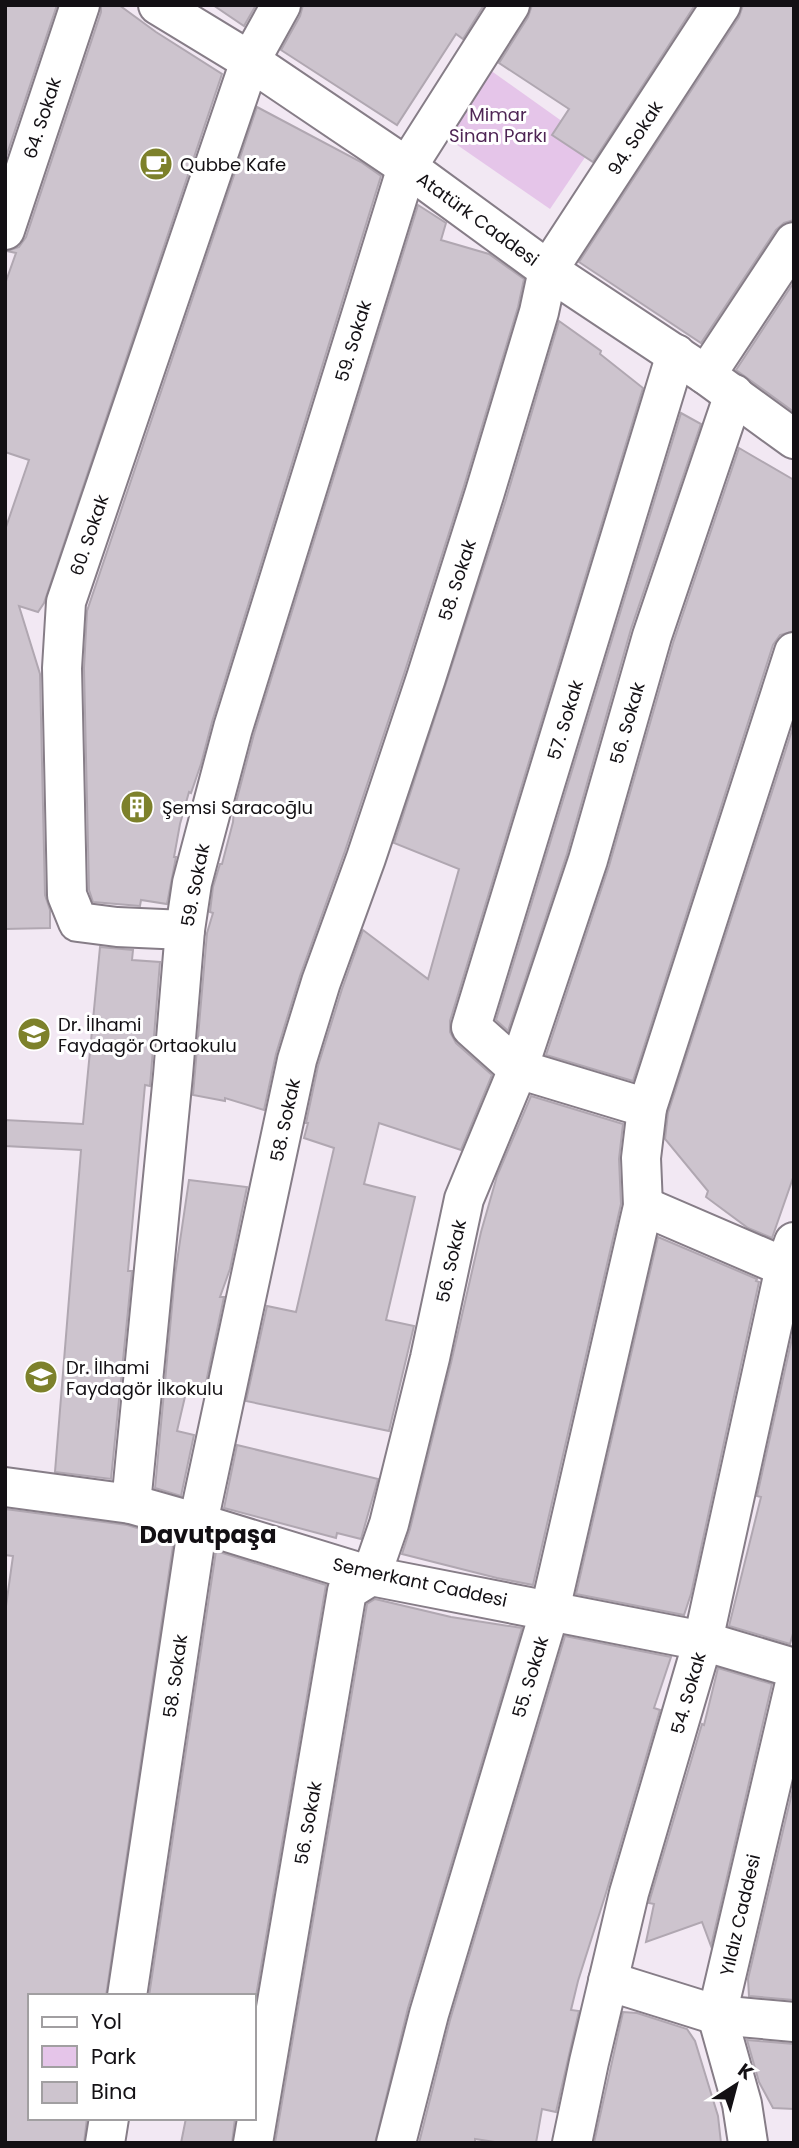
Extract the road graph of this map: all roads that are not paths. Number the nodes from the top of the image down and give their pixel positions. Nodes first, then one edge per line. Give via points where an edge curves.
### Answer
1 (80, 5) edge
2 (158, 5) edge
3 (281, 5) edge
4 (510, 5) edge
5 (721, 5) edge
6 (250, 61) junction
7 (407, 167) junction
8 (5, 230) edge
9 (794, 242) edge
10 (548, 270) junction
11 (706, 374) junction
12 (794, 439) edge
13 (794, 652) edge
14 (185, 930) junction
15 (518, 1069) junction
16 (647, 1108) junction
17 (643, 1206) junction
18 (791, 1260) edge
19 (5, 1487) edge
20 (131, 1504) junction
21 (198, 1522) junction
22 (371, 1576) junction
23 (550, 1610) junction
24 (703, 1642) junction
25 (794, 1668) edge
26 (794, 1686) edge
27 (608, 1980) junction
28 (127, 1994) edge
29 (717, 2015) junction
30 (794, 2022) edge
31 (109, 2120) edge
32 (105, 2143) edge
33 (253, 2143) edge
34 (397, 2143) edge
35 (572, 2143) edge
36 (748, 2143) edge

1 - 8 street, 64. Sokak
2 - 6 street, Atatürk Caddesi
3 - 6 street
4 - 7 street, 59. Sokak
5 - 10 street, 94. Sokak
6 - 7 street, Atatürk Caddesi
6 - 14 street, 60. Sokak via 66,602 62,668 67,895 78,922
7 - 10 street, Atatürk Caddesi
7 - 14 street, 59. Sokak via 233,728 192,883
9 - 11 street
10 - 11 street, Atatürk Caddesi
10 - 21 street, 58. Sokak via 497,453 426,678 297,1060
11 - 12 street, Atatürk Caddesi
11 - 15 street, 56. Sokak via 652,636 588,860
11 - 15 street, 57. Sokak via 471,1027
13 - 16 street, 55. Sokak
14 - 20 street, 59. Sokak
15 - 16 street
15 - 22 street, 56. Sokak via 464,1199 430,1358 389,1524
16 - 17 street, 55. Sokak via 641,1158
17 - 18 street
17 - 23 street, 55. Sokak
18 - 24 street, 54. Sokak
19 - 20 street, Semerkant Caddesi
20 - 21 street, Semerkant Caddesi
21 - 22 street, Semerkant Caddesi
21 - 28 street, 58. Sokak
22 - 23 street, Semerkant Caddesi
22 - 33 street, 56. Sokak via 347,1591
23 - 24 street, Semerkant Caddesi
23 - 34 street, 55. Sokak via 429,2014
24 - 25 street, Semerkant Caddesi
24 - 27 street, 54. Sokak
26 - 29 street, Yıldız Caddesi
27 - 29 street
27 - 35 street, 54. Sokak
29 - 30 street
29 - 36 street, Yıldız Caddesi
31 - 32 street

